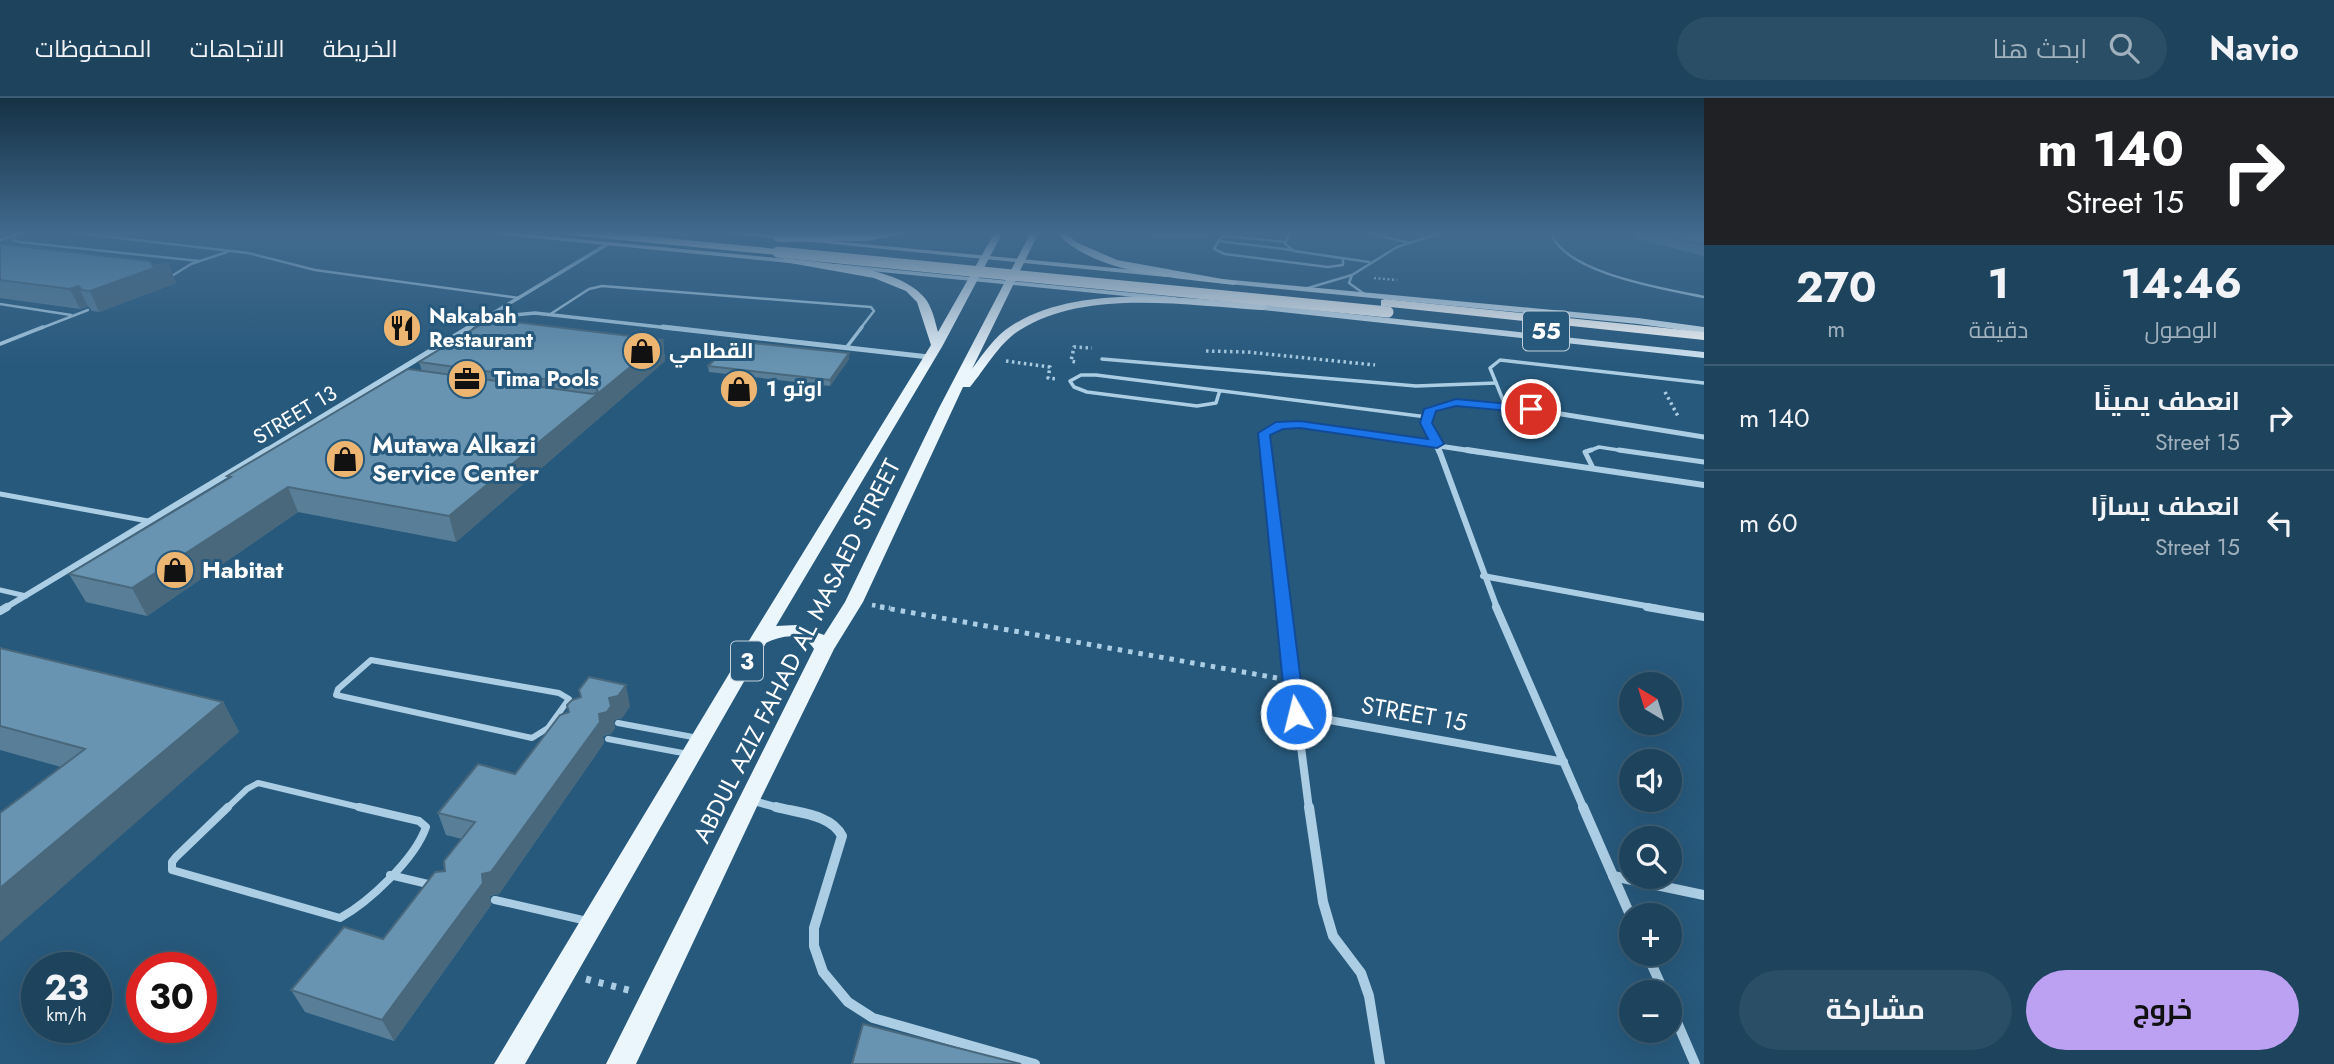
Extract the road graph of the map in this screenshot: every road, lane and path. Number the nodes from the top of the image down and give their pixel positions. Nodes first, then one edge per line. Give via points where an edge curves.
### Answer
1 (169, 277) edge
2 (367, 277) edge
3 (553, 277) edge
4 (875, 277) edge
5 (954, 277) edge
6 (1014, 277) edge
7 (1069, 277) edge
8 (1081, 277) edge
9 (1185, 277) edge
10 (1204, 277) edge
11 (1345, 277) edge
12 (1351, 277) edge
13 (1622, 277) edge
14 (973, 279) junction
15 (162, 281) dead end
16 (1234, 282) junction
17 (1011, 283) junction
18 (1308, 288) junction
19 (1103, 292) junction
20 (1363, 293) junction
21 (1704, 297) edge
22 (519, 298) junction
23 (0, 304) edge
24 (1263, 307) junction
25 (1387, 308) junction
26 (88, 310) edge
27 (535, 313) junction
28 (550, 315) junction
29 (75, 316) junction
30 (489, 317) junction
31 (1704, 330) edge
32 (1704, 336) edge
33 (0, 344) edge
34 (846, 348) junction
35 (1704, 349) edge
36 (933, 351) junction
37 (1704, 355) edge
38 (988, 359) junction
39 (1102, 359) dead end
40 (1657, 377) junction
41 (1070, 381) junction
42 (382, 382) junction
43 (393, 383) edge
44 (1496, 383) junction
45 (1704, 383) edge
46 (1219, 393) junction
47 (1504, 405) junction
48 (946, 408) junction
49 (1427, 417) junction
50 (1688, 434) junction
51 (1704, 437) edge
52 (1437, 444) junction
53 (1704, 462) edge
54 (1593, 468) junction
55 (1704, 485) edge
56 (0, 494) edge
57 (149, 522) junction
58 (1483, 576) junction
59 (0, 590) edge
60 (26, 596) junction
61 (854, 602) junction
62 (0, 611) edge
63 (1704, 617) edge
64 (759, 639) junction
65 (824, 649) junction
66 (1291, 681) junction
67 (560, 713) junction
68 (570, 714) edge
69 (1296, 714) junction
70 (618, 723) dead end
71 (548, 728) junction
72 (559, 730) edge
73 (608, 739) dead end
74 (696, 747) junction
75 (1564, 762) junction
76 (748, 800) junction
77 (390, 875) junction
78 (1613, 876) junction
79 (437, 886) edge
80 (1704, 895) edge
81 (495, 900) dead end
82 (1625, 903) edge
83 (593, 922) junction
84 (563, 973) junction
85 (653, 997) junction
86 (1682, 1034) edge
87 (509, 1064) edge
88 (621, 1064) edge
89 (1035, 1064) edge
90 (1380, 1064) edge
91 (1695, 1064) edge

1 - 15 lane
2 - 22 lane
3 - 22 street, STREET 13
4 - 36 main road via 909,289 922,299
5 - 14 main road
6 - 17 main road, ABDUL AZIZ FAHAD AL MASAED STREET
7 - 25 highway, 55, bridge
8 - 19 main road via 1079,281
9 - 16 main road
10 - 16 main road
11 - 18 lane
12 - 20 lane via 1349,283
13 - 21 lane
14 - 17 main road
14 - 36 main road, ABDUL AZIZ FAHAD AL MASAED STREET / 3
16 - 18 main road
17 - 19 main road
17 - 48 main road, ABDUL AZIZ FAHAD AL MASAED STREET
18 - 20 main road
19 - 24 main road
20 - 31 main road
22 - 27 street
22 - 30 street, STREET 13
23 - 29 lane
24 - 37 main road
24 - 38 main road via 1143,302 1066,308 1013,329
25 - 32 highway, 55
25 - 35 highway, 55
26 - 29 lane
27 - 28 street
27 - 30 street
28 - 34 street
28 - 34 lane via 589,289 602,286 871,307 874,311
29 - 33 lane
30 - 42 street, STREET 13
34 - 36 street
36 - 64 main road, ABDUL AZIZ FAHAD AL MASAED STREET / 3
38 - 41 path via 1050,367 1048,378
38 - 48 main road
39 - 44 lane via 1416,386
40 - 44 lane via 1500,360 1490,368
40 - 45 lane
40 - 50 path
41 - 46 lane via 1096,375
41 - 46 lane via 1087,392 1197,407 1216,403
42 - 43 lane
42 - 57 street, STREET 13
44 - 47 lane
46 - 49 lane
47 - 49 street via 1449,403 1430,409
47 - 50 street
48 - 61 main road, ABDUL AZIZ FAHAD AL MASAED STREET
49 - 52 street
50 - 51 street
52 - 54 street
52 - 58 street
52 - 66 street via 1300,425 1281,425 1264,433
53 - 54 lane via 1599,447 1585,452
54 - 55 street
56 - 57 lane
57 - 60 street, STREET 13
58 - 63 street
58 - 75 street
59 - 60 lane
60 - 62 street, STREET 13
61 - 65 main road, ABDUL AZIZ FAHAD AL MASAED STREET
61 - 66 path
64 - 65 main road via 784,629 798,630 820,640
64 - 74 main road, ABDUL AZIZ FAHAD AL MASAED STREET / 3
65 - 76 main road, ABDUL AZIZ FAHAD AL MASAED STREET
66 - 69 street
67 - 68 lane
67 - 71 lane
67 - 71 lane via 569,699 559,693 376,660 366,663 336,692 527,737
69 - 75 street, STREET 15
69 - 90 street via 1323,902 1334,936 1362,973
70 - 74 lane
71 - 72 lane
73 - 74 lane
74 - 83 main road, ABDUL AZIZ FAHAD AL MASAED STREET / 3
75 - 78 street
76 - 85 main road, ABDUL AZIZ FAHAD AL MASAED STREET
76 - 89 street via 829,821 842,836 814,928 814,946 823,972 848,1002 873,1018
77 - 77 lane via 422,837 424,824 263,782 247,789 171,867 177,873 340,918 361,907
77 - 79 lane
78 - 80 street
78 - 82 street
81 - 83 lane
83 - 84 main road, ABDUL AZIZ FAHAD AL MASAED STREET / 3
84 - 85 path
84 - 87 main road, ABDUL AZIZ FAHAD AL MASAED STREET / 3
85 - 88 main road, ABDUL AZIZ FAHAD AL MASAED STREET
86 - 91 street

